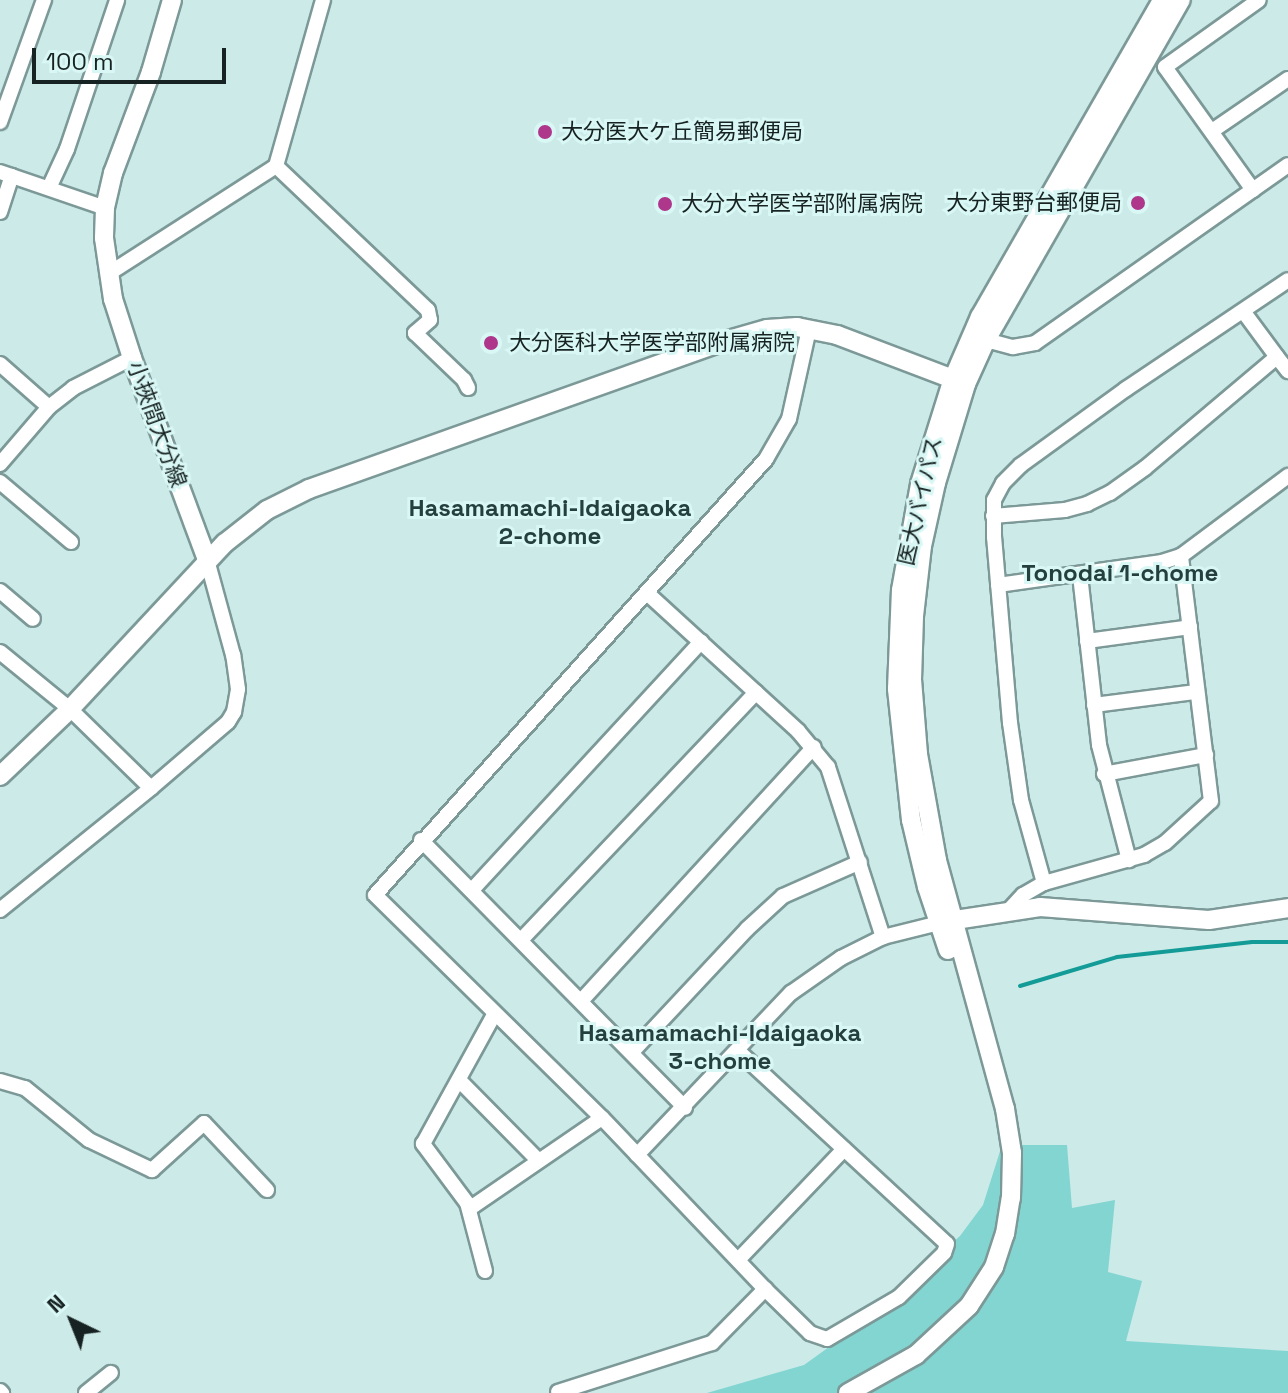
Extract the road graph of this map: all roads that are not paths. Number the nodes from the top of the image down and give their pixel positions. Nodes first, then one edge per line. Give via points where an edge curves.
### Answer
1 (44, 0) edge
2 (117, 0) edge
3 (172, 0) edge
4 (323, 0) edge
5 (1162, 0) edge
6 (1181, 0) edge
7 (1259, 0) edge
8 (1288, 79) edge
9 (0, 122) edge
10 (1212, 131) junction
11 (1288, 165) edge
12 (276, 166) junction
13 (6, 174) edge
14 (49, 188) junction
15 (1253, 190) junction
16 (105, 208) junction
17 (0, 212) edge
18 (108, 274) junction
19 (1288, 280) edge
20 (1243, 311) junction
21 (809, 329) junction
22 (986, 340) junction
23 (1277, 357) junction
24 (132, 358) junction
25 (0, 364) edge
26 (1288, 371) edge
27 (959, 381) junction
28 (468, 388) dead end
29 (49, 407) junction
30 (0, 464) edge
31 (1288, 476) edge
32 (0, 482) edge
33 (993, 516) junction
34 (71, 542) dead end
35 (1181, 556) junction
36 (207, 560) junction
37 (1080, 575) junction
38 (998, 585) junction
39 (0, 591) edge
40 (647, 593) junction
41 (33, 619) dead end
42 (1190, 627) junction
43 (1087, 641) junction
44 (701, 642) junction
45 (0, 652) edge
46 (756, 692) junction
47 (1196, 692) junction
48 (1094, 705) junction
49 (70, 709) junction
50 (814, 747) junction
51 (1206, 755) junction
52 (1104, 774) junction
53 (0, 776) edge
54 (151, 788) junction
55 (421, 840) junction
56 (1129, 860) junction
57 (860, 862) junction
58 (1044, 883) junction
59 (472, 890) junction
60 (1288, 908) edge
61 (0, 910) edge
62 (1009, 910) junction
63 (946, 922) junction
64 (883, 937) junction
65 (522, 939) junction
66 (582, 1000) junction
67 (495, 1013) junction
68 (633, 1051) junction
69 (738, 1051) junction
70 (459, 1080) junction
71 (0, 1081) edge
72 (685, 1108) junction
73 (602, 1118) junction
74 (844, 1149) junction
75 (637, 1155) junction
76 (538, 1160) junction
77 (267, 1190) dead end
78 (469, 1209) junction
79 (739, 1259) junction
80 (485, 1271) dead end
81 (765, 1289) junction
82 (111, 1373) dead end
83 (558, 1392) edge
84 (86, 1393) edge
85 (848, 1393) edge

1 - 9 street
2 - 14 street
3 - 16 main road, 小挾間大分線
4 - 12 street
5 - 27 main road, 医大バイパス via 998,284
6 - 22 main road, 医大バイパス
7 - 10 street via 1165,67
8 - 10 street
10 - 15 street
11 - 15 street
12 - 18 street
12 - 28 street via 428,310 430,320 415,333
13 - 14 street
13 - 17 street
14 - 16 street
15 - 22 street via 1035,343 1013,347
16 - 18 main road, 小挾間大分線
18 - 24 main road, 小挾間大分線
19 - 20 street
20 - 23 street
20 - 33 street via 1021,465 1003,483
21 - 27 main road
21 - 36 main road via 746,334 330,480 267,510
21 - 40 street via 789,419 774,448
22 - 27 main road, 医大バイパス
23 - 26 street
23 - 33 street via 1110,493 1065,510
24 - 29 street via 73,388
24 - 36 main road, 小挾間大分線
25 - 29 street
27 - 63 main road, 医大バイパス via 927,524 912,648 923,787
29 - 30 street
31 - 35 street
32 - 34 street
33 - 38 street
35 - 37 street
35 - 42 street
36 - 49 main road
36 - 54 street via 233,655 238,689 234,712
37 - 38 street
37 - 43 street
38 - 58 street via 1021,800
39 - 41 street
40 - 44 street
40 - 55 street
42 - 43 street
42 - 47 street
43 - 48 street
44 - 46 street
44 - 59 street
45 - 49 street
46 - 50 street
46 - 65 street
47 - 48 street
47 - 51 street
48 - 52 street
49 - 53 main road
49 - 54 street
50 - 57 street via 828,767
50 - 66 street
51 - 52 street
51 - 56 street via 1211,801 1165,843
52 - 56 street
54 - 61 street
55 - 59 street
55 - 67 street via 375,895
56 - 58 street
57 - 64 street
57 - 68 street via 783,896
58 - 62 street
59 - 65 street
60 - 62 main road via 1209,920 1062,907
62 - 63 main road
63 - 64 street
63 - 85 main road, 医大バイパス via 958,980 988,1045 1005,1109 1012,1153 1009,1216 994,1267 969,1306 895,1369
64 - 69 street via 791,993
65 - 66 street
66 - 68 street
67 - 70 street
67 - 73 street
68 - 72 street
69 - 72 street
69 - 74 street
70 - 76 street
70 - 78 street via 423,1144
71 - 77 street via 25,1088 89,1140 152,1170 204,1123
72 - 75 street
73 - 75 street
73 - 76 street
74 - 79 street
74 - 81 street via 947,1244 944,1253 899,1297 827,1339 810,1333
75 - 79 street
76 - 78 street
78 - 80 street
79 - 81 street
81 - 83 street via 712,1343
82 - 84 street

